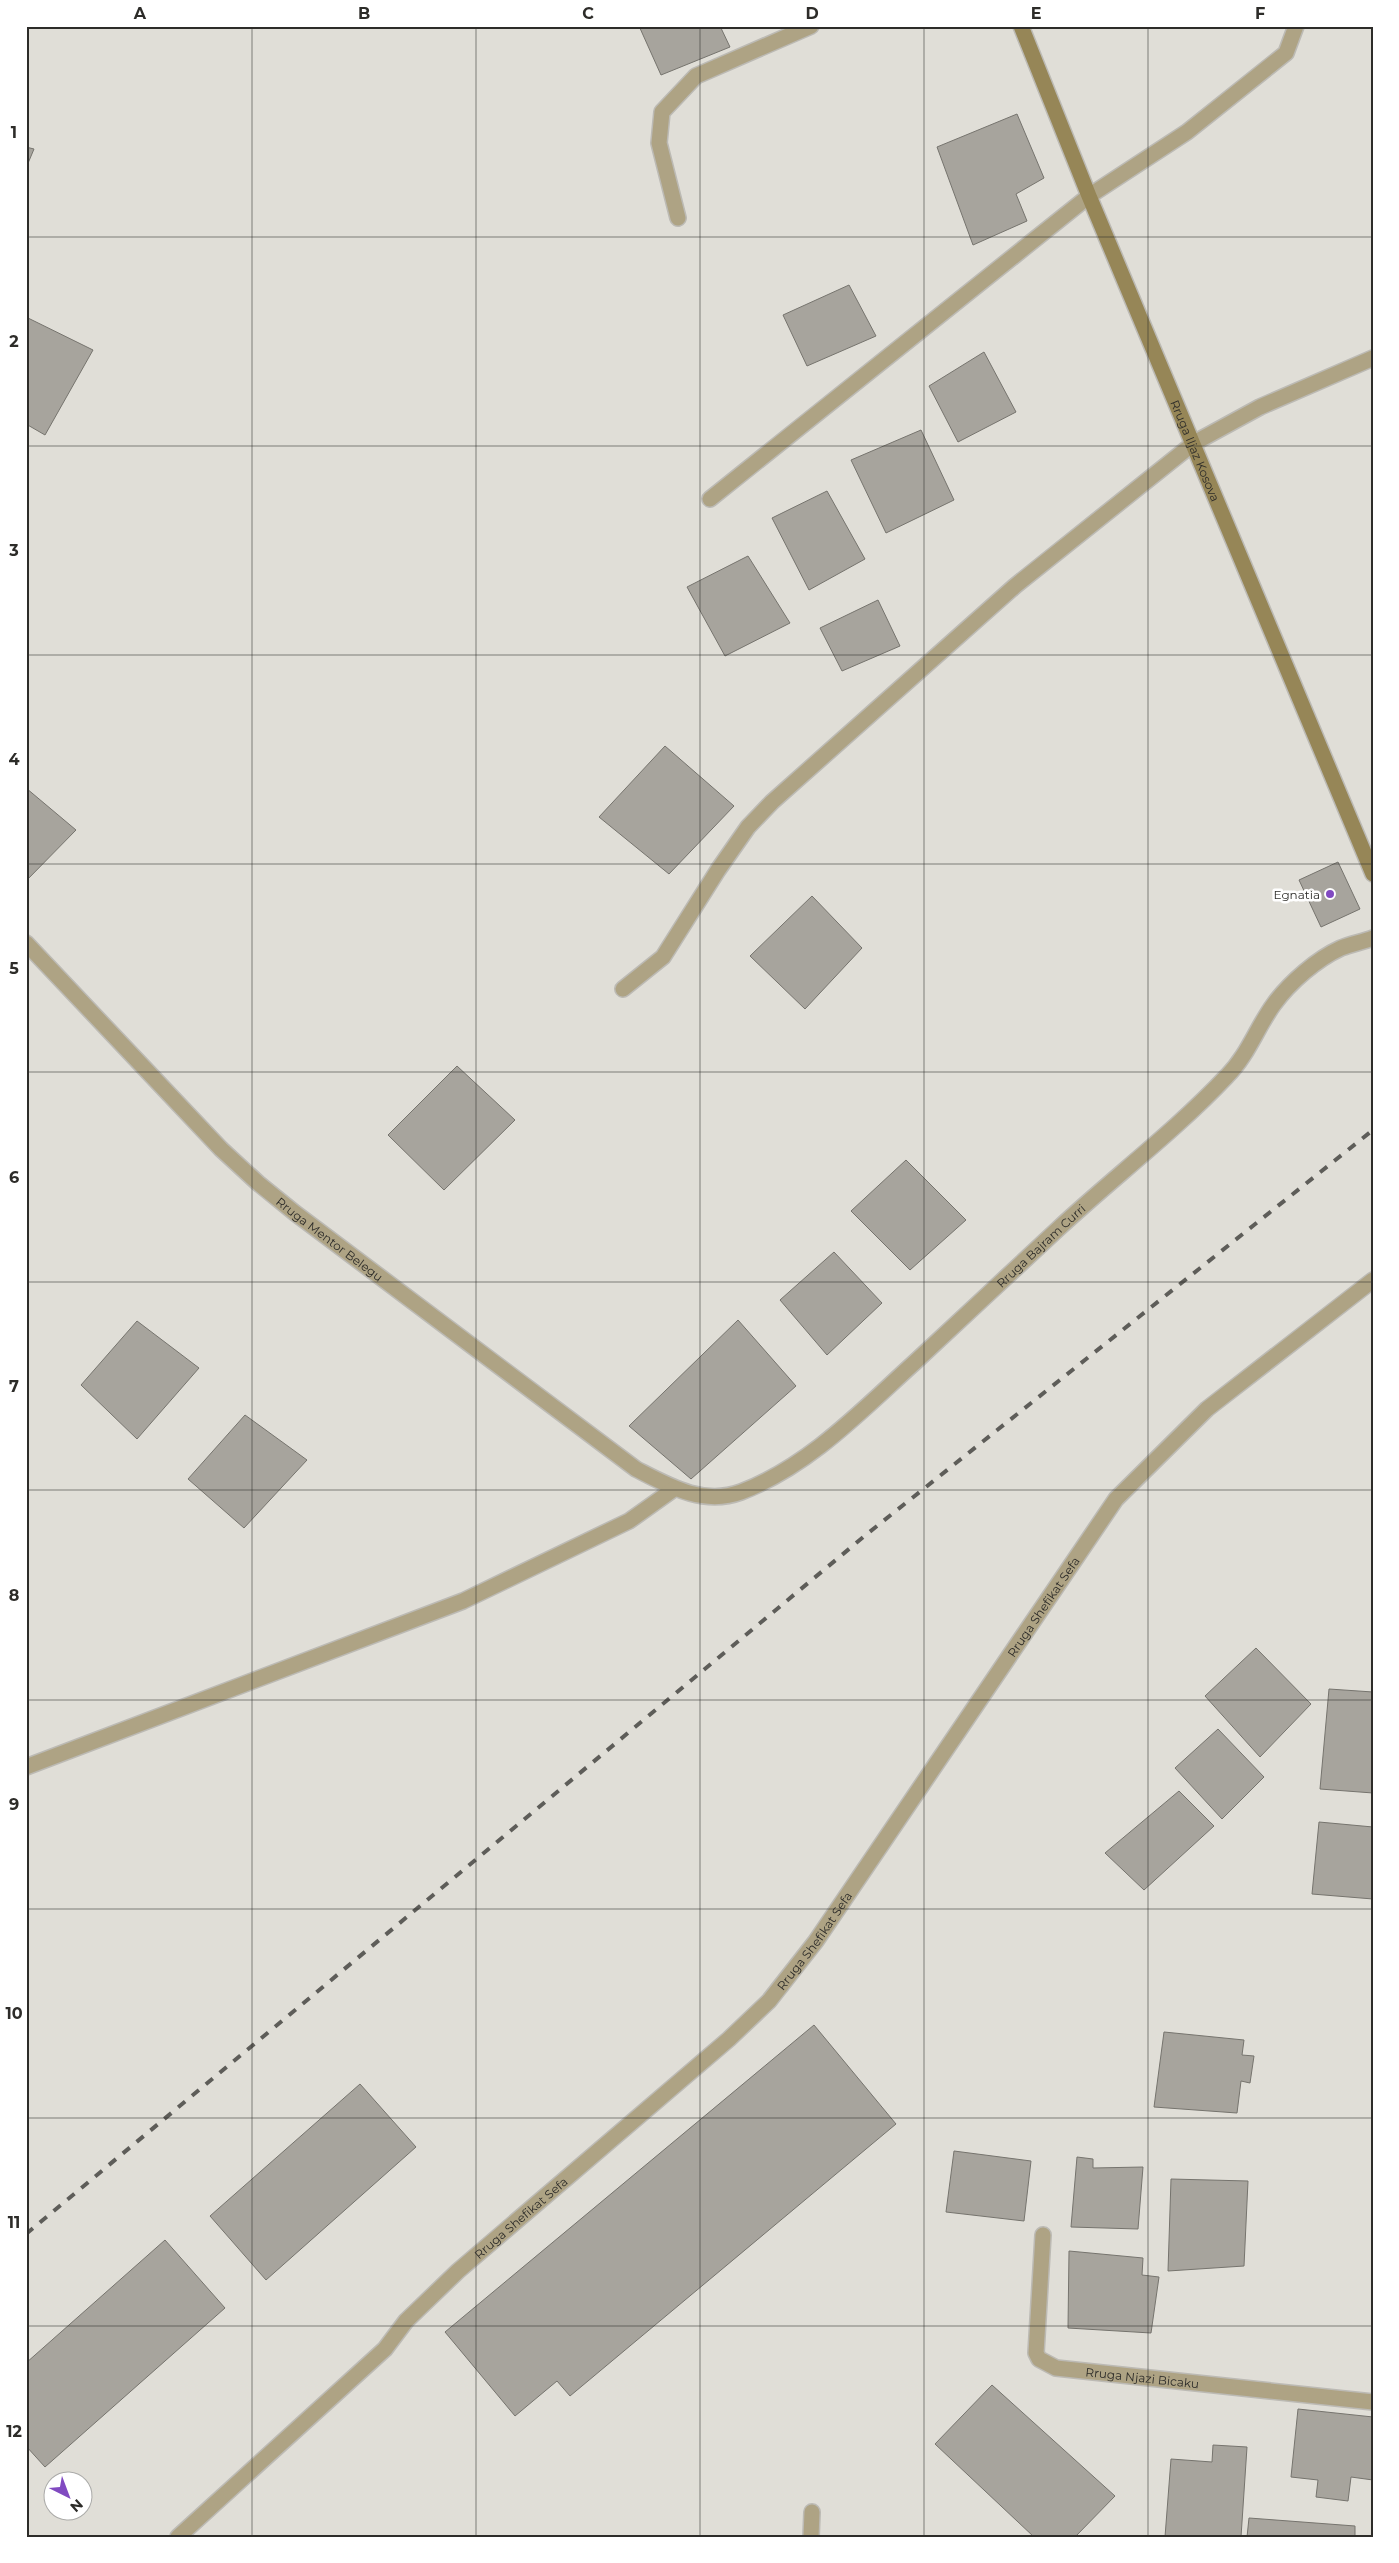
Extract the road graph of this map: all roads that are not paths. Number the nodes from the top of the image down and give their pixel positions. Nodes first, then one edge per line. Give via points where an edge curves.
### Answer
1 (810, 26) edge
2 (1021, 26) edge
3 (1296, 26) edge
4 (1089, 196) junction
5 (678, 218) dead end
6 (1373, 358) edge
7 (1194, 443) junction
8 (710, 499) dead end
9 (1373, 874) edge
10 (1373, 938) edge
11 (26, 943) edge
12 (623, 989) dead end
13 (1373, 1280) edge
14 (674, 1489) junction
15 (26, 1767) edge
16 (1043, 2235) dead end
17 (1373, 2402) edge
18 (812, 2512) dead end
19 (178, 2537) edge
20 (811, 2537) edge

1 - 5 street via 696,76 662,112 659,143
2 - 4 street, Rruga Iljaz Kosova
3 - 4 street via 1286,53 1187,132
4 - 7 street, Rruga Iljaz Kosova
4 - 8 street
6 - 7 street via 1260,407
7 - 9 street, Rruga Iljaz Kosova
7 - 12 street via 1015,586 772,802 748,827 663,957
10 - 14 street, Rruga Bajram Curri via 1340,949 1293,983 1275,1003 1239,1062 1211,1093 848,1424 792,1467 739,1492 694,1496
11 - 14 street, Rruga Mentor Belegu via 221,1149 258,1183 636,1469
13 - 19 street, Rruga Shefikat Sefa via 1207,1409 1116,1499 816,1941 769,2001 458,2272 406,2321 385,2348
14 - 15 street via 629,1521 463,1601
16 - 17 street, Rruga Njazi Bicaku via 1036,2353 1046,2364 1056,2368
18 - 20 street

